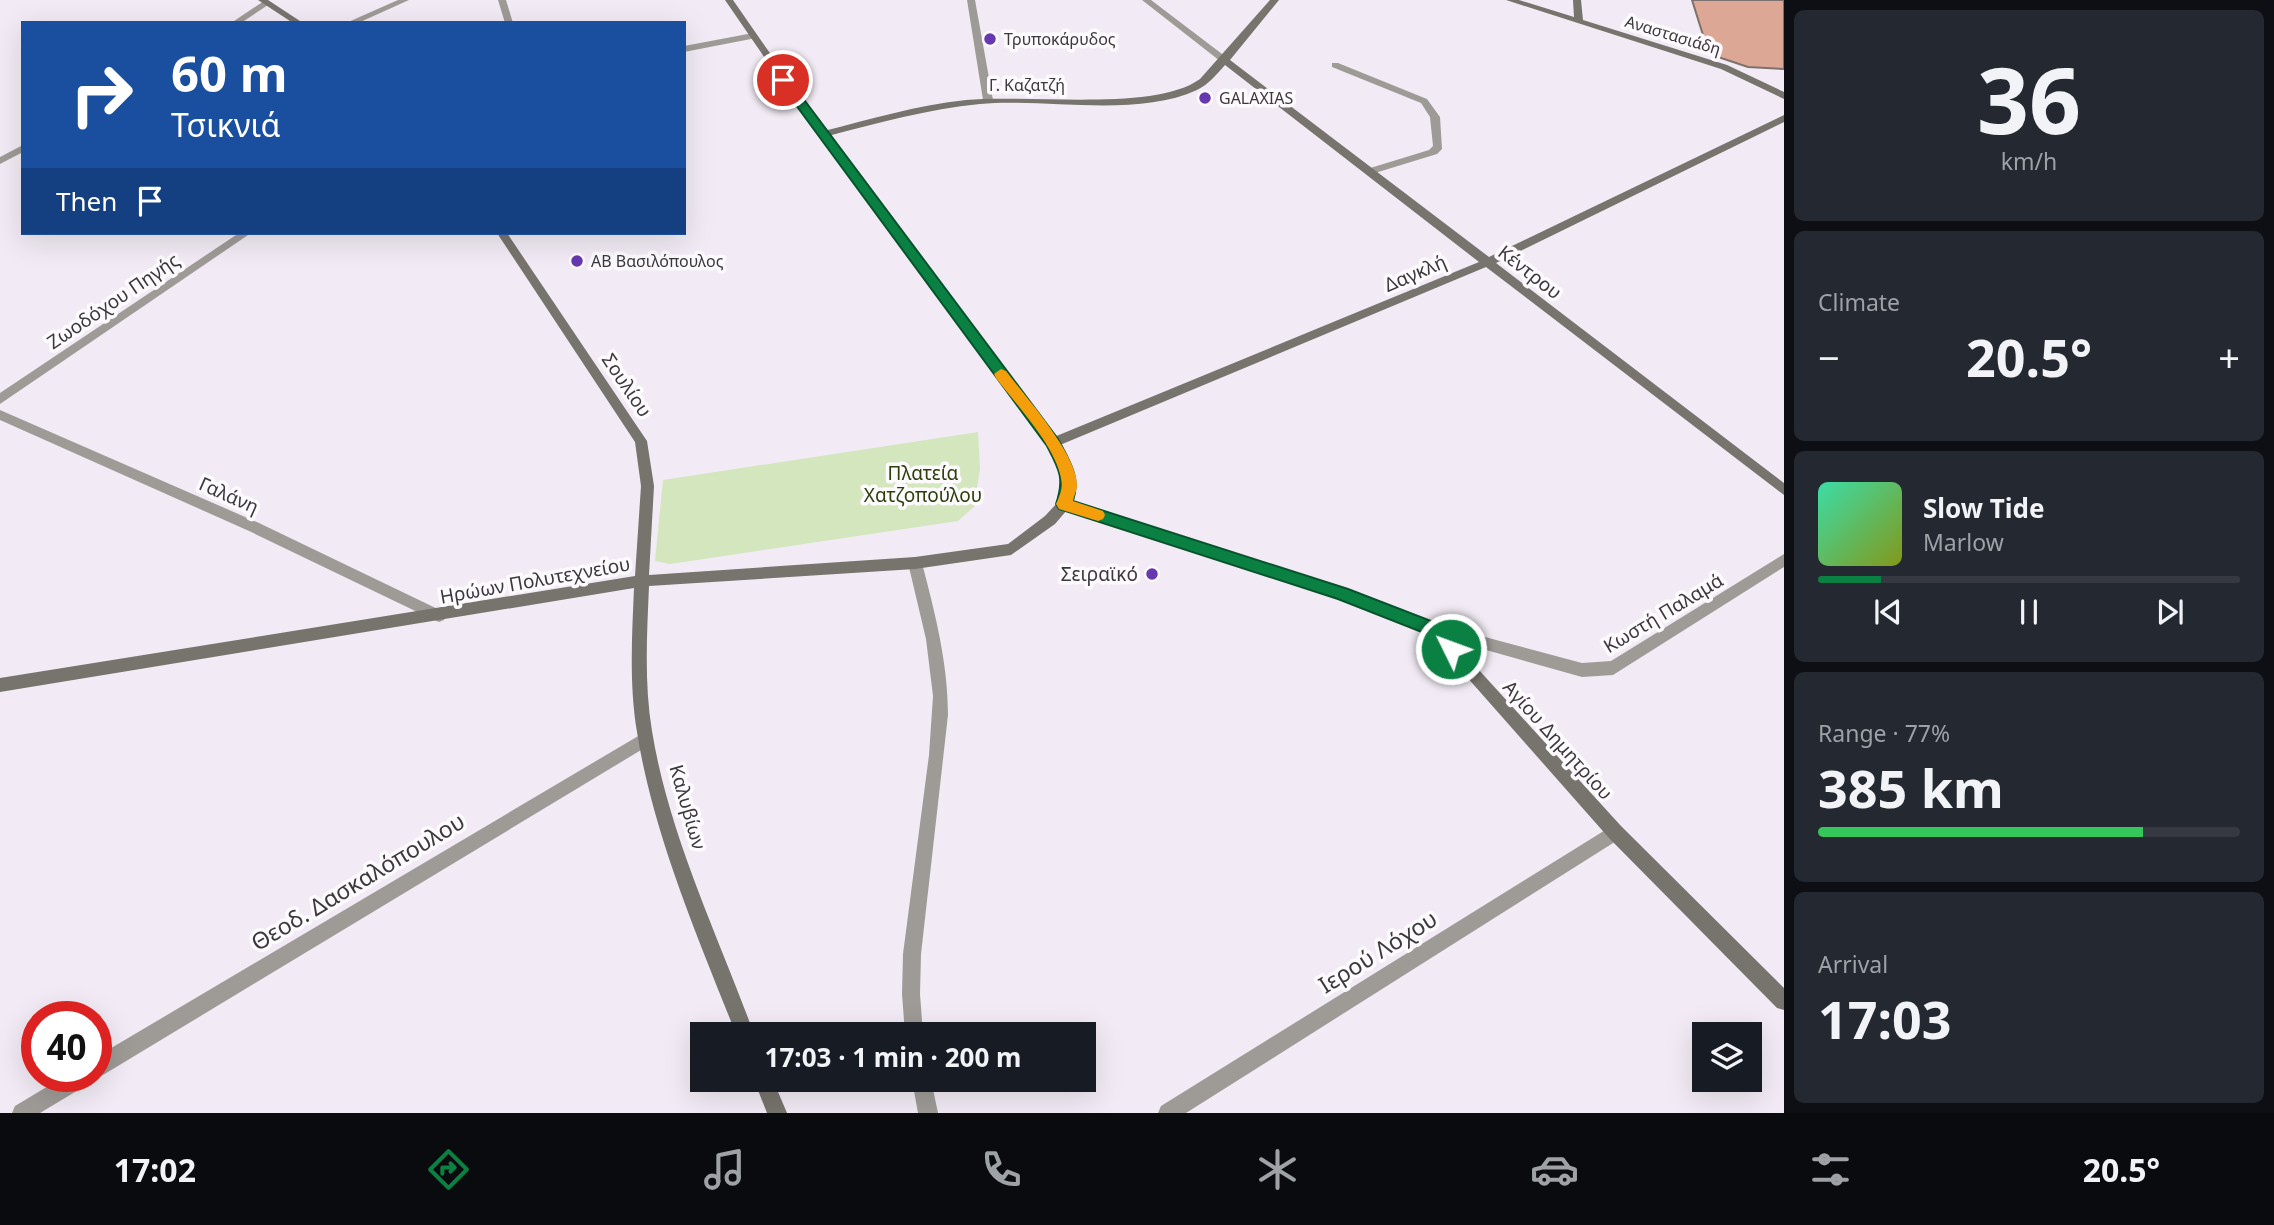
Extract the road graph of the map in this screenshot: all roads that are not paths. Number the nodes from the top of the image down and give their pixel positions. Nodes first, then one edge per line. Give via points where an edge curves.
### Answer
1 (405, 0) edge
2 (502, 0) edge
3 (729, 0) edge
4 (971, 0) edge
5 (1146, 0) edge
6 (1275, 0) edge
7 (1510, 0) edge
8 (1577, 0) edge
9 (265, 2) edge
10 (238, 21) edge
11 (296, 21) edge
12 (354, 21) edge
13 (508, 21) edge
14 (1578, 22) junction
15 (753, 36) junction
16 (686, 49) edge
17 (1223, 59) junction
18 (1335, 65) dead end
19 (1784, 96) edge
20 (988, 100) junction
21 (1783, 121) edge
22 (822, 135) junction
23 (21, 149) edge
24 (0, 160) edge
25 (1371, 172) junction
26 (243, 235) edge
27 (503, 235) edge
28 (1488, 262) junction
29 (0, 399) edge
30 (0, 415) edge
31 (1052, 443) junction
32 (1784, 490) edge
33 (1064, 504) junction
34 (1784, 560) edge
35 (915, 563) junction
36 (642, 582) junction
37 (439, 616) junction
38 (1433, 629) junction
39 (1, 686) edge
40 (645, 739) junction
41 (1615, 832) junction
42 (1784, 1001) edge
43 (740, 1022) edge
44 (912, 1022) edge
45 (112, 1058) edge
46 (57, 1092) edge
47 (769, 1092) edge
48 (924, 1092) edge
49 (22, 1113) edge
50 (777, 1113) edge
51 (928, 1113) edge
52 (1168, 1113) edge

1 - 12 street
2 - 13 street
3 - 15 street
4 - 20 street
5 - 17 street
6 - 17 street, Γ. Καζατζή
7 - 14 street, Αναστασιάδη
8 - 14 street
9 - 10 street
9 - 11 street
14 - 19 street, Αναστασιάδη via 1724,67
15 - 16 street
15 - 22 street
17 - 20 street, Γ. Καζατζή via 1198,86 1172,96
17 - 25 street, Κέντρου
18 - 25 street via 1424,101 1435,117 1438,146 1433,152
20 - 22 street, Γ. Καζατζή via 924,109
21 - 28 street, Δαγκλή
22 - 31 street
23 - 24 street
25 - 28 street, Κέντρου
26 - 29 street, Ζωοδόχου Πηγής
27 - 36 street, Σουλίου via 641,441 648,484
28 - 31 street, Δαγκλή
28 - 32 street, Κέντρου
30 - 37 street, Γαλάνη via 254,527
31 - 33 street via 1070,486
33 - 35 street, Ηρώων Πολυτεχνείου via 1011,549
33 - 38 street, Αγίου Δημητρίου via 1342,594
34 - 38 street, Κωστή Παλαμά via 1606,670 1583,670
35 - 36 street, Ηρώων Πολυτεχνείου
35 - 44 street via 937,658 940,715 912,957
36 - 37 street, Ηρώων Πολυτεχνείου
36 - 40 street, Καλυβίων
37 - 39 street, Ηρώων Πολυτεχνείου
38 - 41 street, Αγίου Δημητρίου
40 - 43 street, Καλυβίων via 699,920
40 - 45 street, Θεοδ. Δασκαλόπουλου
41 - 42 street, Αγίου Δημητρίου
41 - 52 street, Ιερού Λόχου
46 - 49 street
47 - 50 street
48 - 51 street

